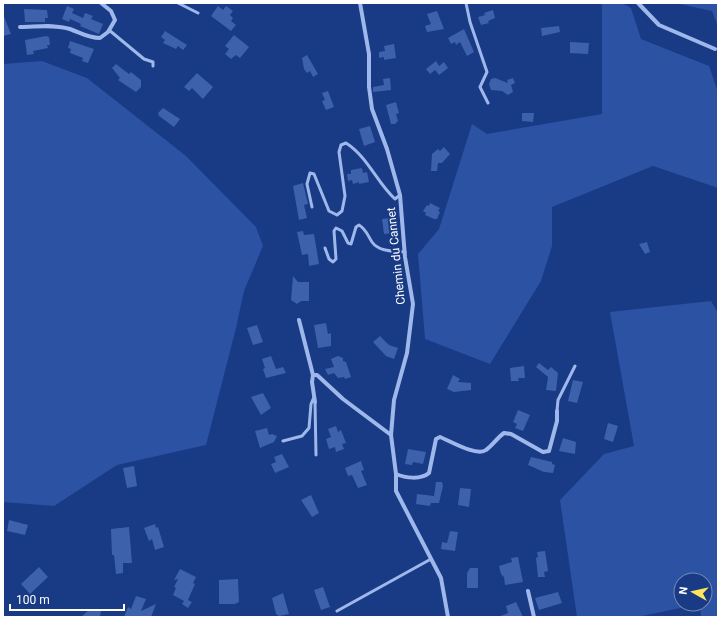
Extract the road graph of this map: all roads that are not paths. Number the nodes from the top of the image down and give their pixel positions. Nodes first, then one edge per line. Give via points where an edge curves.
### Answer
1 (101, 3) edge
2 (178, 3) edge
3 (360, 3) edge
4 (466, 3) edge
5 (638, 3) edge
6 (198, 13) dead end
7 (20, 27) dead end
8 (109, 30) junction
9 (715, 49) dead end
10 (153, 66) dead end
11 (488, 103) dead end
12 (400, 195) junction
13 (312, 207) dead end
14 (325, 248) dead end
15 (405, 252) junction
16 (299, 320) dead end
17 (574, 366) dead end
18 (313, 375) junction
19 (314, 396) junction
20 (315, 402) joint
21 (557, 411) joint
22 (390, 435) junction
23 (283, 441) dead end
24 (316, 455) dead end
25 (396, 474) junction
26 (431, 559) junction
27 (528, 591) dead end
28 (337, 612) dead end
29 (448, 617) edge
30 (534, 617) edge

1 - 8 street via 111,11 115,20
2 - 6 lane
3 - 12 street, Chemin du Cannet via 369,54 372,109
4 - 11 lane via 486,72 480,87
5 - 9 street via 659,25
7 - 8 street via 70,29 89,38 100,38
8 - 10 lane via 144,59 153,62
12 - 13 lane via 395,199 387,192 379,177 346,143 341,145 340,152 345,196 342,211 337,214 329,212 314,174 310,173 307,184
12 - 15 street, Chemin du Cannet
14 - 15 lane via 333,262 336,259 336,228 342,231 351,244 359,225 376,247
15 - 22 street, Chemin du Cannet via 413,304 407,353 394,400
16 - 18 street
17 - 21 lane via 558,400
18 - 19 street
18 - 22 street via 317,375 343,399
19 - 20 street
19 - 23 lane via 309,428 302,436
20 - 24 lane
21 - 25 street via 549,451 543,452 511,434 504,433 495,439 486,451 477,453 440,437 436,439 429,473 425,477 403,477
22 - 25 street, Chemin du Cannet
25 - 26 street, Chemin du Cannet via 396,491
26 - 28 lane
26 - 29 street, Chemin du Cannet via 441,578
27 - 30 street

